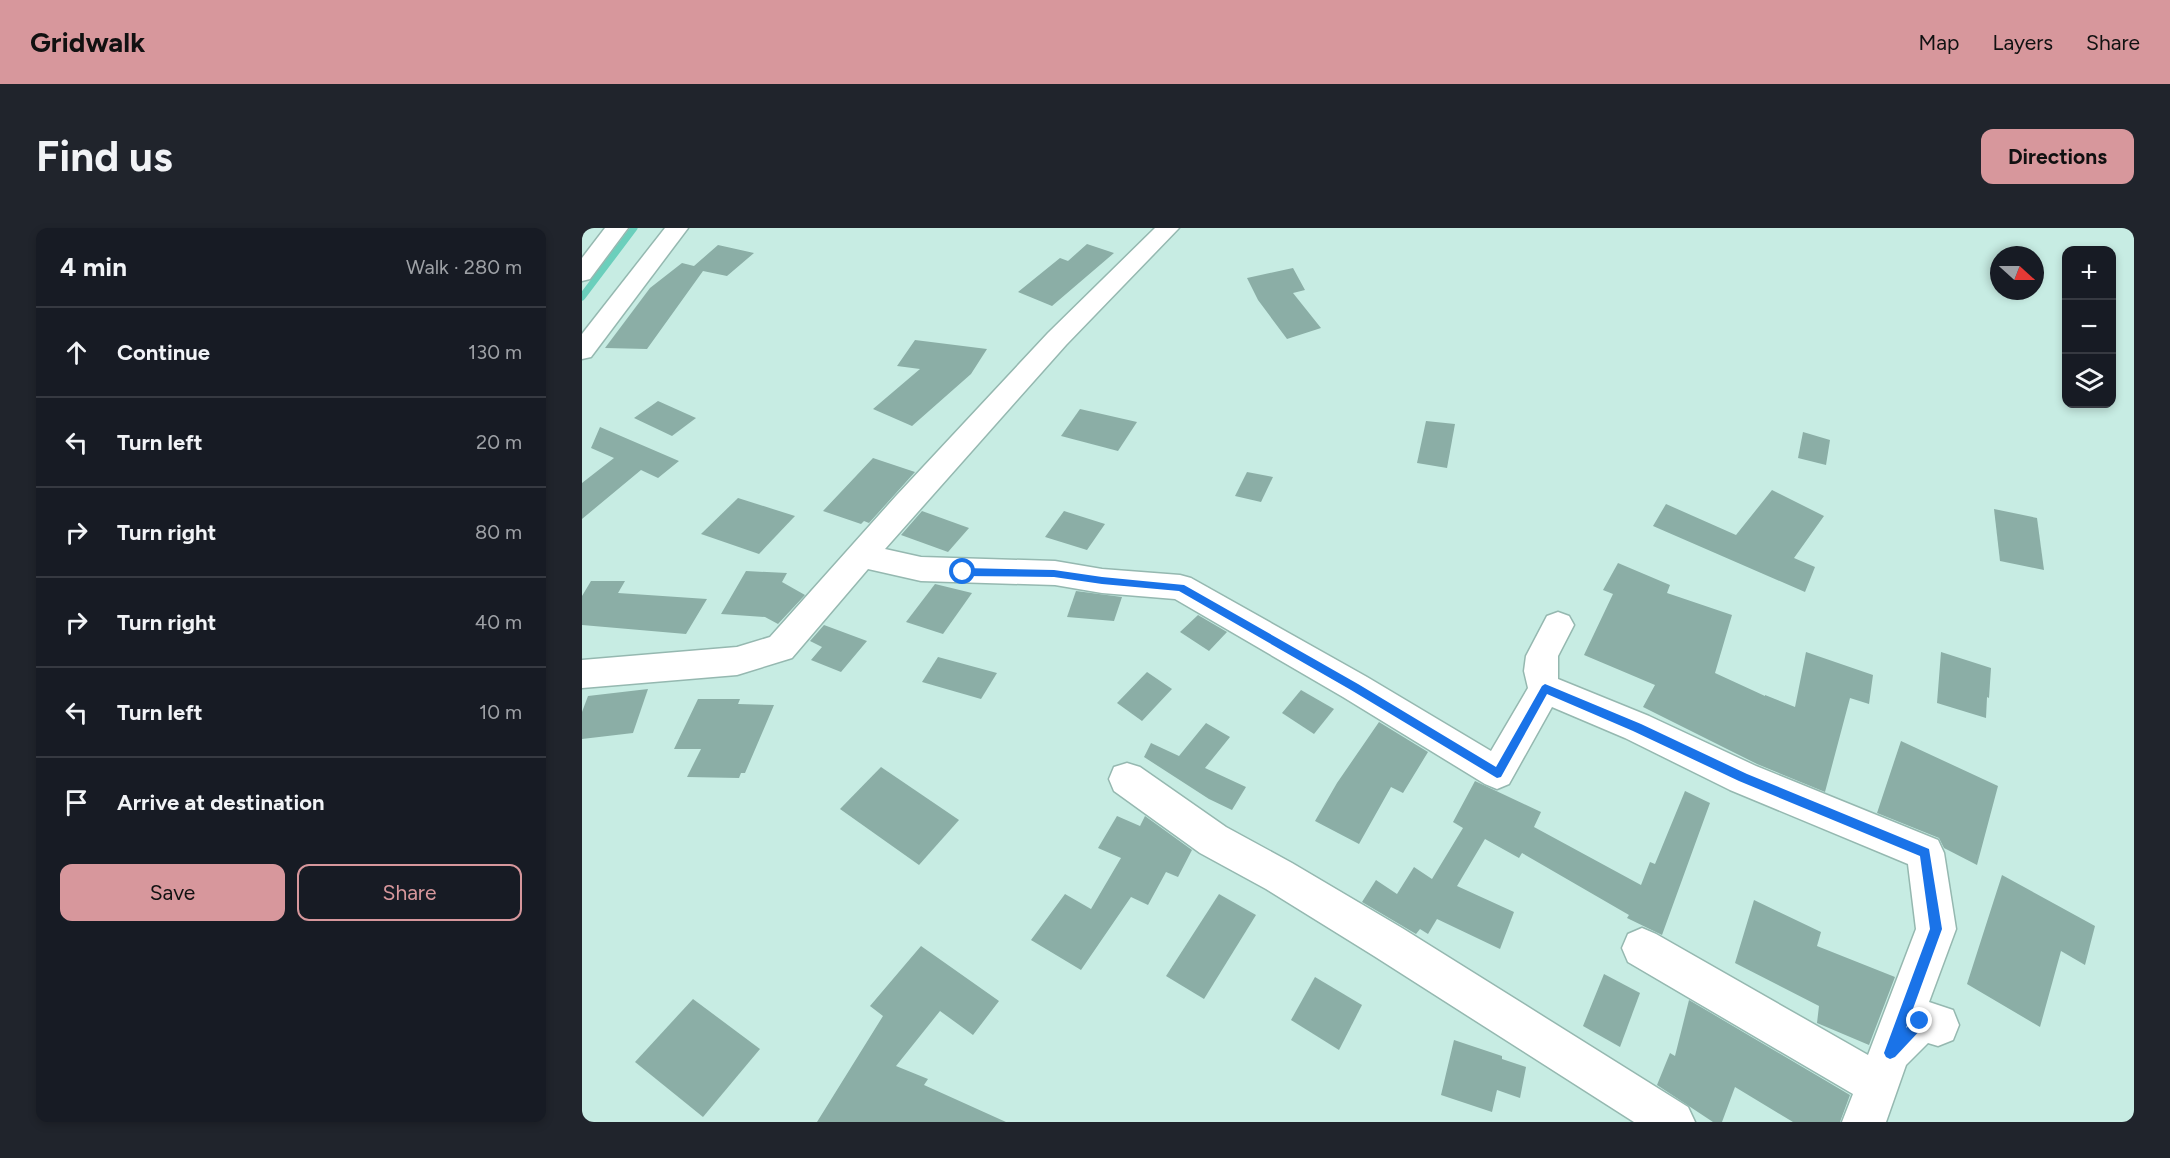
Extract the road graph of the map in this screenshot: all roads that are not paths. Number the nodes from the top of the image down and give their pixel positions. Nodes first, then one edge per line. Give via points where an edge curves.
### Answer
1 (617, 228) edge
2 (677, 228) edge
3 (1168, 228) edge
4 (582, 274) edge
5 (582, 351) edge
6 (862, 556) junction
7 (1558, 625) dead end
8 (582, 674) edge
9 (1545, 689) junction
10 (1127, 778) dead end
11 (1642, 948) dead end
12 (1938, 1025) dead end
13 (1878, 1087) edge
14 (1673, 1122) edge

1 - 4 street
2 - 5 street
3 - 6 street via 1057,339
6 - 8 street via 781,648 737,661
6 - 9 street via 921,568 1054,573 1180,587 1497,773
7 - 9 street via 1542,652 1539,673
9 - 13 street via 1743,778 1925,853 1936,929
10 - 14 street via 1213,840 1388,942
11 - 13 street
12 - 13 street via 1920,1021

